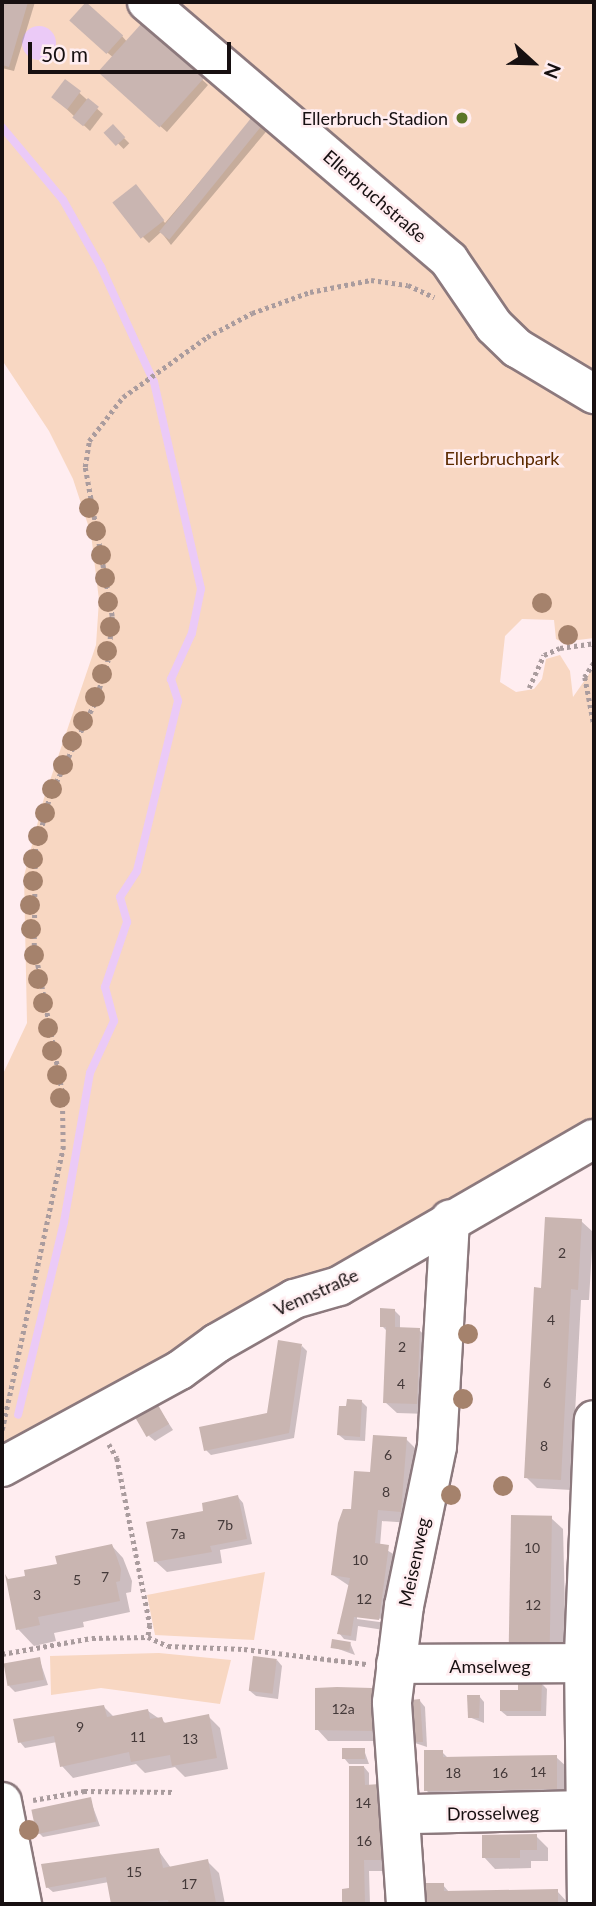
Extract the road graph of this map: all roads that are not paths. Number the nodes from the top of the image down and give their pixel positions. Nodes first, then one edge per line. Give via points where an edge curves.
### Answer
1 (147, 2) edge
2 (594, 394) edge
3 (594, 1139) edge
4 (450, 1219) junction
5 (594, 1420) edge
6 (2, 1467) edge
7 (588, 1657) edge
8 (395, 1666) junction
9 (3, 1803) edge
10 (401, 1810) junction
11 (586, 1810) junction
12 (15, 1898) edge
13 (406, 1904) edge
14 (587, 1904) edge

1 - 2 street, Ellerbruchstraße via 449,260 494,326 517,348
3 - 4 street, Vennstraße
4 - 6 street, Vennstraße via 339,1286 294,1298 180,1370
4 - 8 street, Meisenweg via 437,1446
5 - 7 street
7 - 8 street, Amselweg
7 - 11 street
8 - 10 street, Meisenweg
9 - 12 street
10 - 11 street, Drosselweg via 414,1814
10 - 13 street, Meisenweg
11 - 14 street

